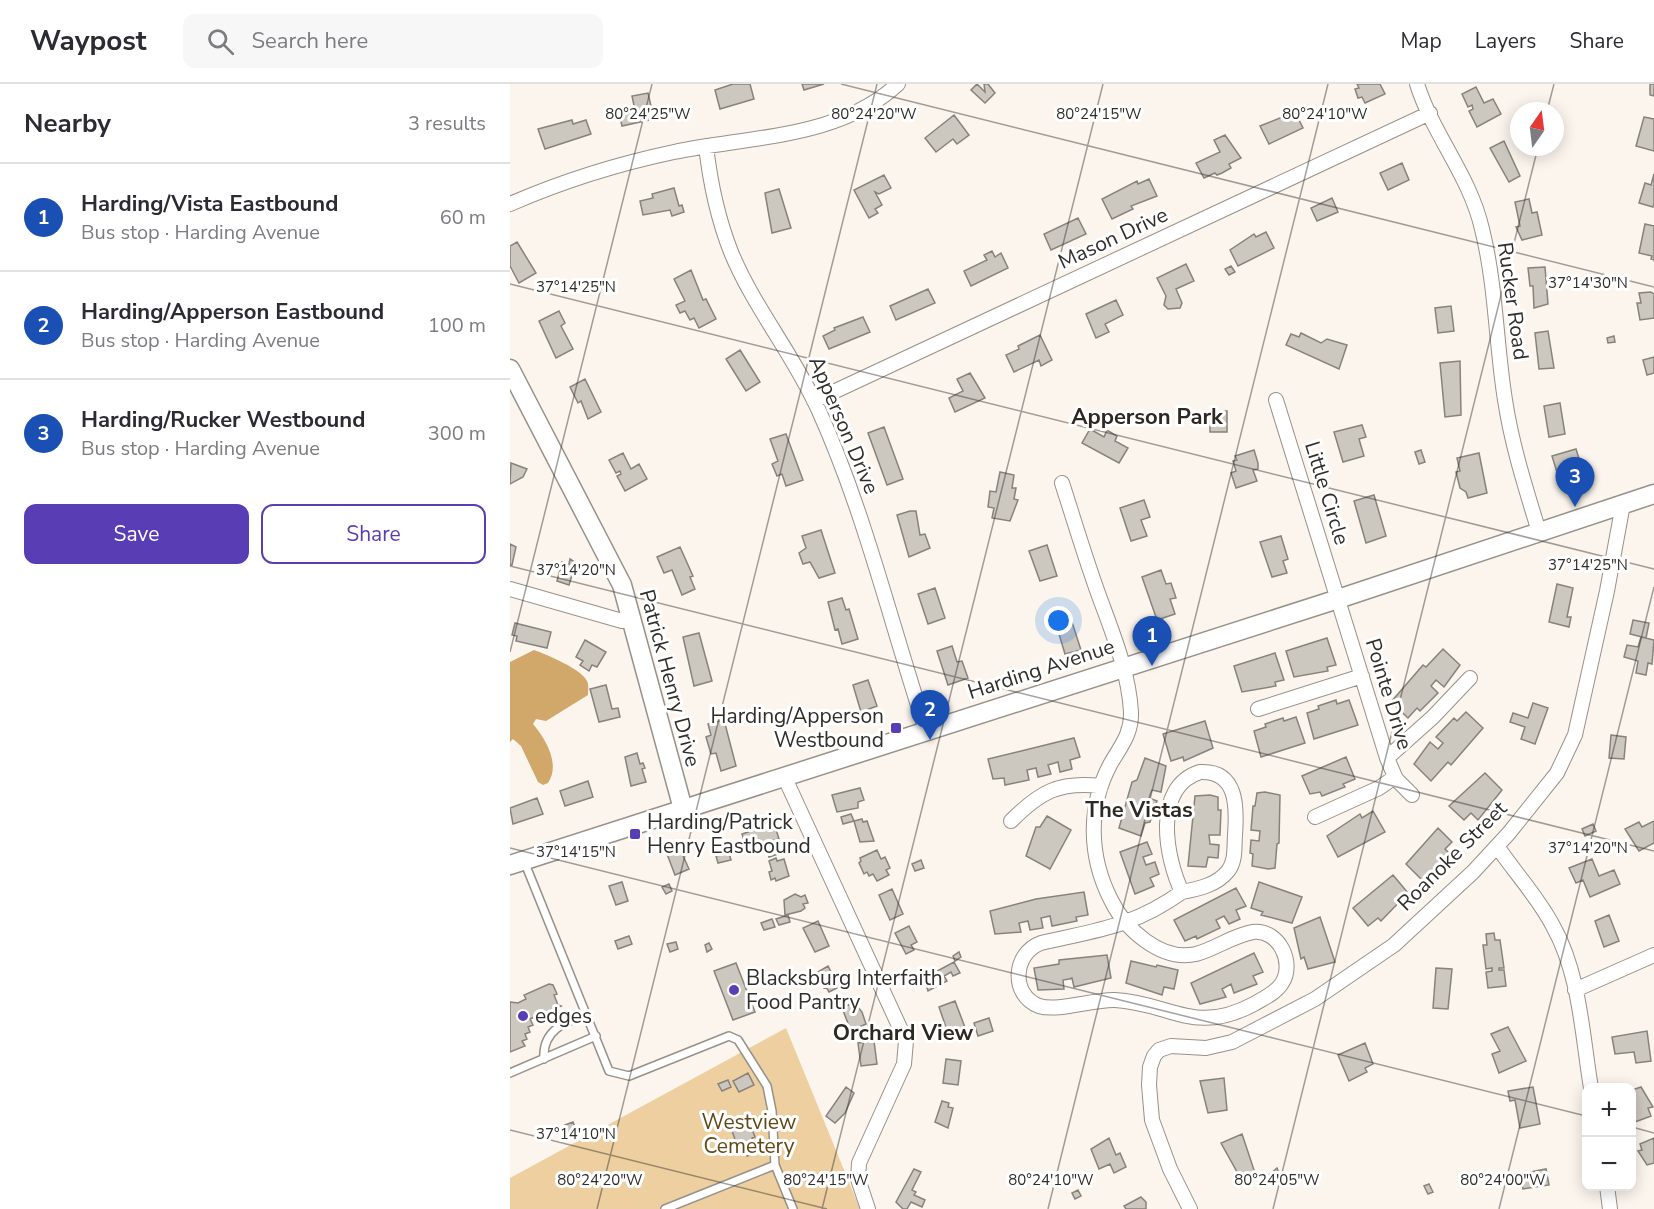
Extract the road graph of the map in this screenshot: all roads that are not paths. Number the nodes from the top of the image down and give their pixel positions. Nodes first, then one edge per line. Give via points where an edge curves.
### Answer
1 (898, 84) edge
2 (1417, 84) edge
3 (1430, 113) junction
4 (706, 146) junction
5 (510, 204) edge
6 (510, 369) edge
7 (1276, 400) dead end
8 (814, 401) junction
9 (1062, 483) dead end
10 (1654, 495) edge
11 (1623, 504) junction
12 (1539, 532) junction
13 (510, 589) edge
14 (1338, 599) junction
15 (633, 620) junction
16 (1123, 666) junction
17 (1362, 676) junction
18 (1470, 678) dead end
19 (1258, 709) dead end
20 (926, 730) junction
21 (1387, 758) junction
22 (784, 776) junction
23 (1395, 777) junction
24 (1101, 786) junction
25 (1412, 795) dead end
26 (683, 809) junction
27 (1315, 817) dead end
28 (1011, 820) dead end
29 (1497, 846) junction
30 (517, 862) edge
31 (1182, 892) junction
32 (1126, 924) junction
33 (1654, 955) edge
34 (1575, 990) junction
35 (587, 1014) junction
36 (596, 1036) junction
37 (544, 1059) junction
38 (510, 1073) edge
39 (1590, 1083) edge
40 (775, 1165) junction
41 (1608, 1191) edge
42 (665, 1209) edge
43 (793, 1209) edge
44 (868, 1209) edge
45 (1190, 1209) edge
46 (1610, 1209) edge

1 - 4 street via 865,106 829,122
2 - 3 street, Rucker Road
3 - 8 street, Mason Drive
3 - 12 street, Rucker Road via 1468,187 1483,230 1508,418
4 - 5 street via 598,171
4 - 8 street, Apperson Drive via 731,252
6 - 15 main road, Patrick Henry Drive via 622,585
7 - 14 street, Little Circle
8 - 20 street, Apperson Drive via 857,510
9 - 16 street
10 - 11 main road, Harding Avenue
11 - 12 main road, Harding Avenue
11 - 29 street, Roanoke Street via 1572,743 1547,787
12 - 14 main road, Harding Avenue
13 - 15 street via 622,621
14 - 16 main road, Harding Avenue
14 - 17 street, Pointe Drive
15 - 26 main road, Patrick Henry Drive
16 - 20 main road, Harding Avenue
16 - 24 street via 1131,721 1127,738
17 - 19 street
17 - 21 street, Pointe Drive
18 - 21 street
20 - 22 main road, Harding Avenue
21 - 23 street, Pointe Drive
22 - 26 main road, Harding Avenue
22 - 44 street via 906,1041 904,1064 859,1163 858,1179
23 - 25 street, Pointe Drive
23 - 27 street
24 - 28 street via 1073,784 1050,790
24 - 32 street via 1093,820 1094,851 1102,882
26 - 30 main road, Harding Avenue
29 - 34 street via 1553,924
29 - 45 street, Roanoke Street via 1394,945 1314,999 1232,1042 1206,1048 1171,1046 1160,1050 1150,1067 1152,1120
30 - 35 lane
31 - 31 street via 1167,850 1170,808 1188,778 1200,772 1210,773 1224,781 1236,802 1234,859 1224,875 1203,887
31 - 32 street
32 - 32 street via 1029,949 1019,967 1026,996 1047,1007 1115,1000 1174,1015 1214,1018 1250,1006 1276,991 1285,979 1284,951 1275,939 1263,933 1251,933 1197,953 1180,954 1149,942
33 - 34 street
34 - 39 street
35 - 36 lane
35 - 37 lane via 552,1031
36 - 37 lane
36 - 40 lane via 609,1071 629,1076 729,1036 738,1040 767,1086
37 - 38 lane
40 - 42 lane
40 - 43 lane
41 - 46 street

